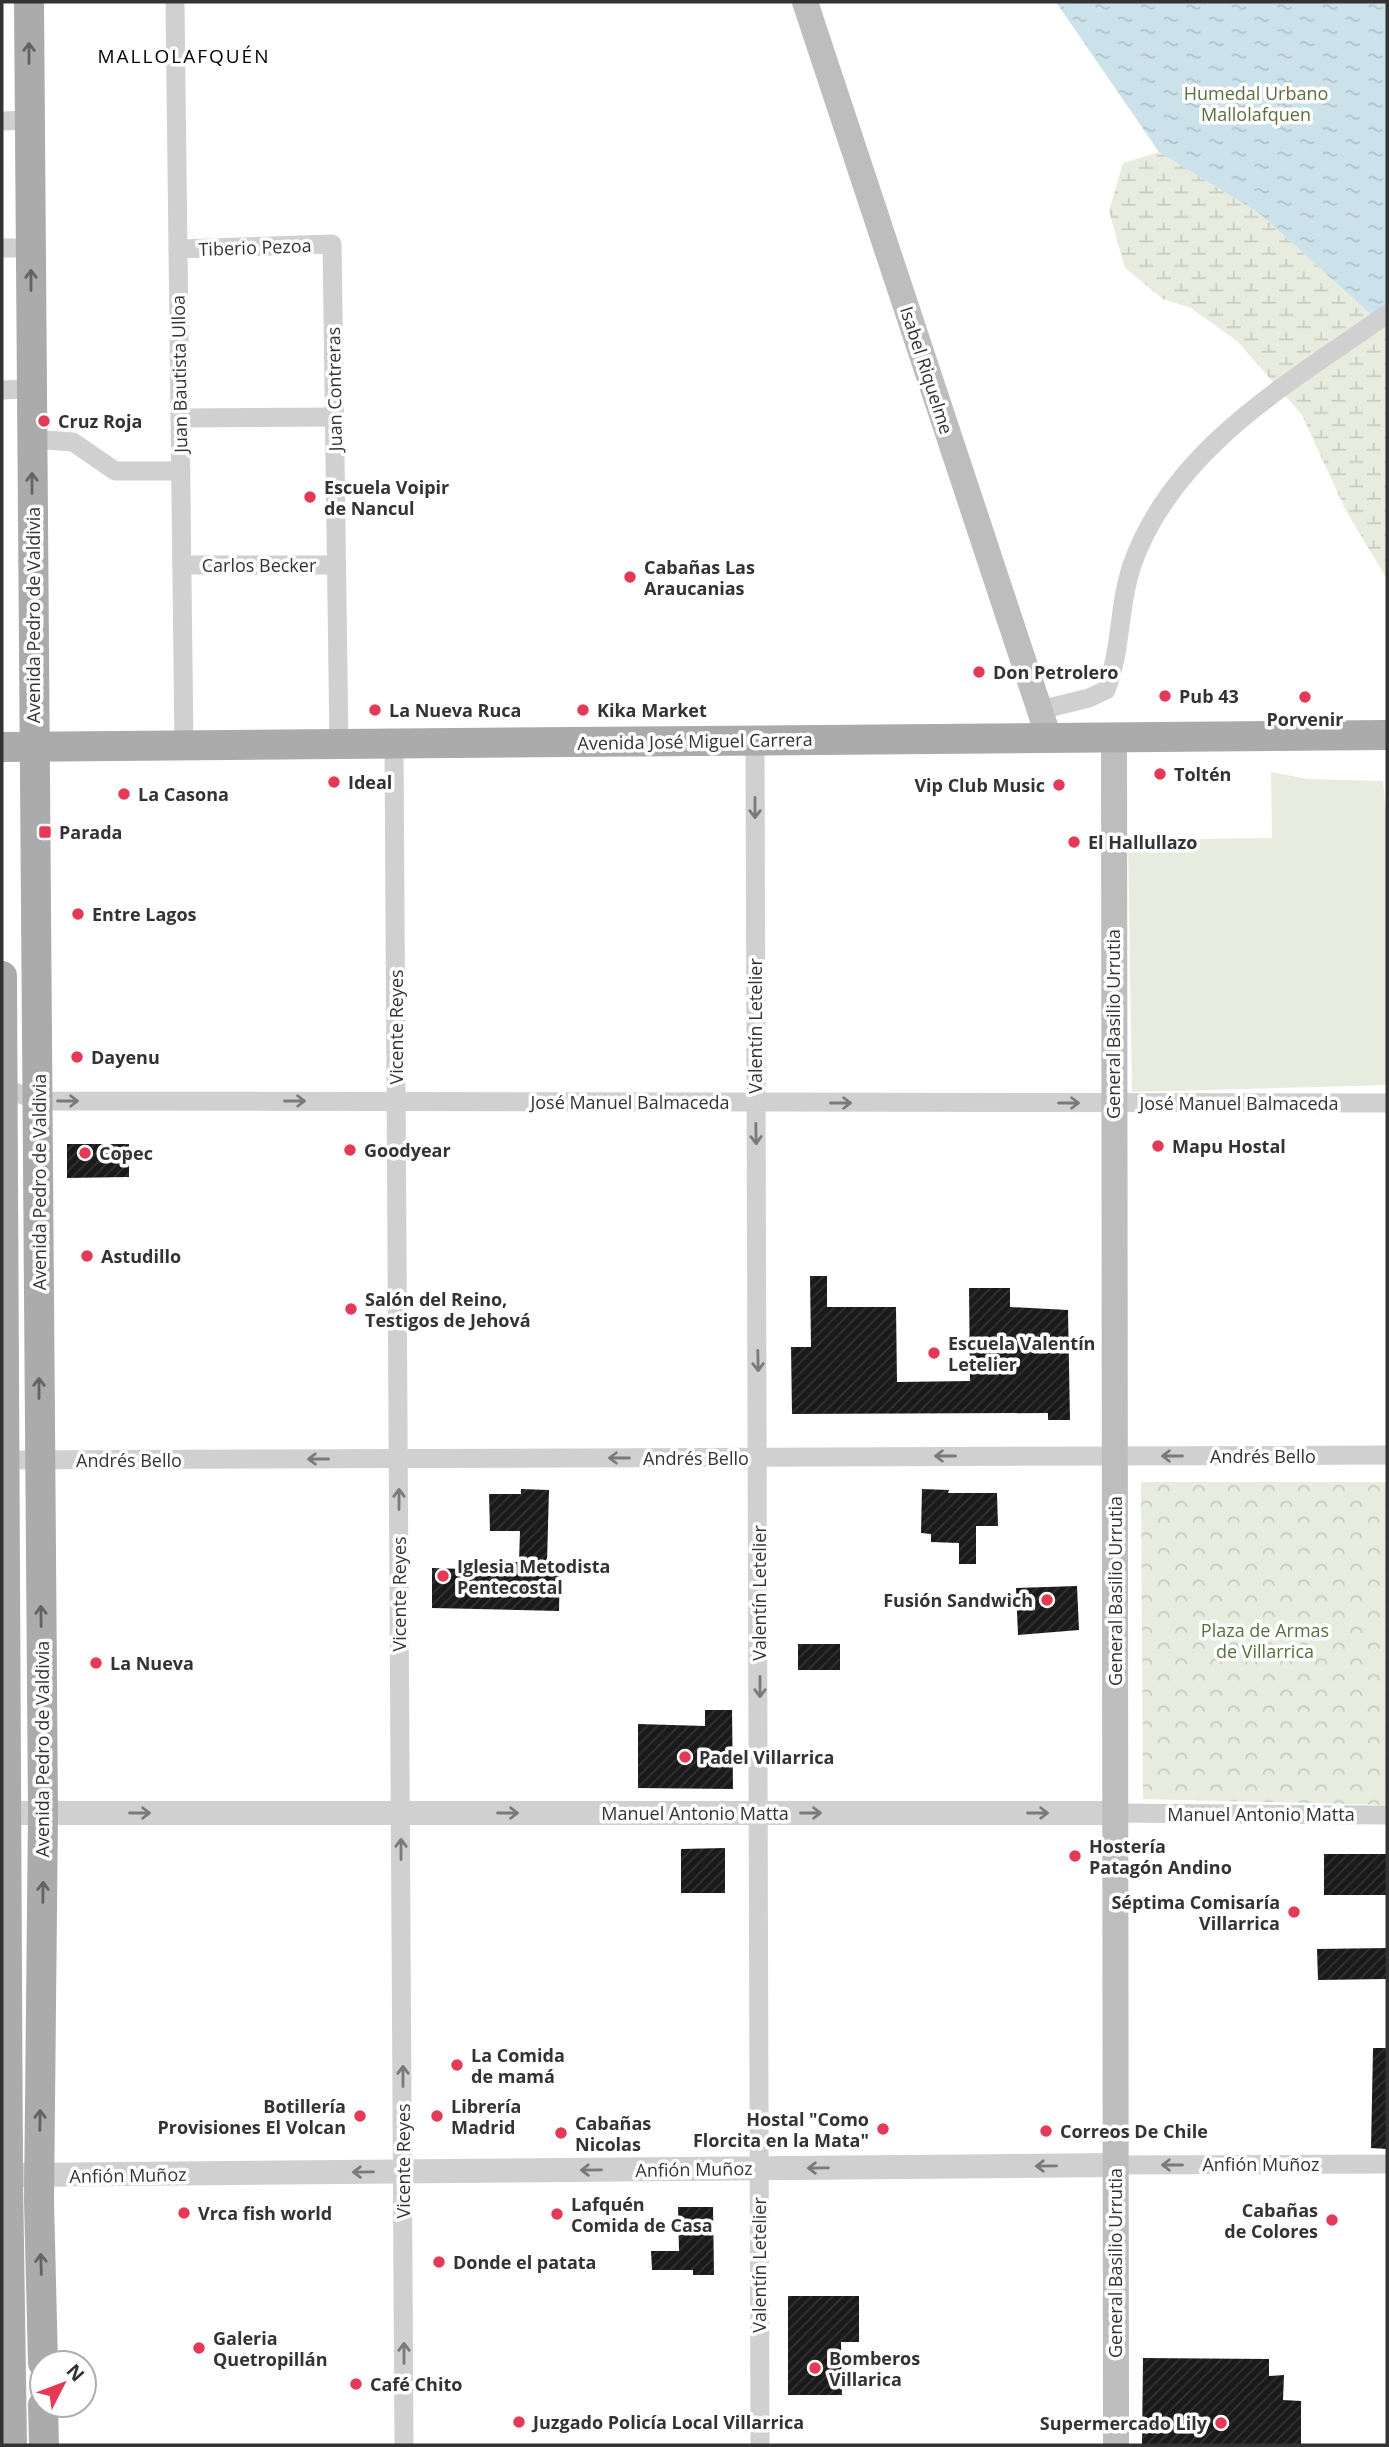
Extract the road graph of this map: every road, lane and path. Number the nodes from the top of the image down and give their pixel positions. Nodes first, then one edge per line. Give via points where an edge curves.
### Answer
1 (29, 2) edge
2 (174, 2) edge
3 (805, 2) edge
4 (16, 120) edge
5 (332, 244) joint
6 (16, 248) edge
7 (178, 249) junction
8 (1387, 314) edge
9 (31, 389) junction
10 (2, 390) edge
11 (334, 417) junction
12 (180, 418) junction
13 (32, 439) junction
14 (181, 471) junction
15 (182, 565) junction
16 (336, 565) junction
17 (1040, 710) junction
18 (1387, 734) edge
19 (1114, 737) junction
20 (1049, 738) junction
21 (755, 740) junction
22 (339, 744) junction
23 (394, 744) junction
24 (184, 746) junction
25 (2, 747) edge
26 (34, 747) junction
27 (2, 976) edge
28 (2, 1087) edge
29 (38, 1101) junction
30 (396, 1102) junction
31 (756, 1102) junction
32 (1113, 1103) junction
33 (1387, 1103) edge
34 (1387, 1455) edge
35 (1115, 1456) junction
36 (759, 1457) junction
37 (399, 1459) junction
38 (5, 1460) junction
39 (40, 1460) junction
40 (760, 1812) junction
41 (5, 1813) edge
42 (43, 1813) junction
43 (401, 1813) junction
44 (1114, 1813) junction
45 (1387, 1815) edge
46 (1387, 2164) edge
47 (1114, 2165) junction
48 (758, 2168) junction
49 (403, 2172) junction
50 (5, 2175) edge
51 (39, 2175) junction
52 (43, 2349) edge
53 (43, 2419) edge
54 (12, 2445) edge
55 (44, 2445) edge
56 (404, 2445) edge
57 (760, 2445) edge
58 (1116, 2445) edge

4 -> 1 main road, Avenida Pedro de Valdivia
2 - 7 street, Juan Bautista Ulloa
3 - 17 main road, Isabel Riquelme
4 - 6 main road, Avenida Pedro de Valdivia
5 - 7 street, Tiberio Pezoa
5 - 11 street, Juan Contreras
9 -> 6 main road, Avenida Pedro de Valdivia
7 - 12 street, Juan Bautista Ulloa
8 - 17 street via 1265,400 1187,471 1155,515 1127,584 1115,667 1106,691
9 - 10 street
9 - 13 main road, Avenida Pedro de Valdivia
11 - 12 street
11 - 16 street, Juan Contreras
12 - 14 street, Juan Bautista Ulloa
13 - 14 street via 74,442 115,471
26 -> 13 main road, Avenida Pedro de Valdivia
14 - 15 street, Juan Bautista Ulloa
15 - 16 street, Carlos Becker
15 - 24 street, Juan Bautista Ulloa
16 - 22 street, Juan Contreras
17 - 20 main road, Isabel Riquelme
18 - 19 main road, Avenida José Miguel Carrera
19 - 20 main road, Avenida José Miguel Carrera
19 - 32 main road, General Basilio Urrutia
20 - 21 main road, Avenida José Miguel Carrera
21 - 23 main road, Avenida José Miguel Carrera
21 -> 31 street, Valentín Letelier
22 - 23 main road, Avenida José Miguel Carrera
22 - 24 main road, Avenida José Miguel Carrera
23 - 30 street, Vicente Reyes
24 - 26 main road, Avenida José Miguel Carrera
25 - 26 main road, Avenida José Miguel Carrera
26 - 29 main road, Avenida Pedro de Valdivia
27 - 28 main road, Avenida Pedro de Valdivia
28 - 29 street, José Manuel Balmaceda
28 - 38 main road, Avenida Pedro de Valdivia
29 -> 30 street, José Manuel Balmaceda
39 -> 29 main road, Avenida Pedro de Valdivia
30 - 31 street, José Manuel Balmaceda
30 - 37 street, Vicente Reyes
31 -> 32 street, José Manuel Balmaceda
31 -> 36 street, Valentín Letelier
32 - 33 street, José Manuel Balmaceda
32 - 35 main road, General Basilio Urrutia
34 -> 35 street, Andrés Bello
35 -> 36 street, Andrés Bello
35 - 44 main road, General Basilio Urrutia
36 -> 37 street, Andrés Bello
36 -> 40 street, Valentín Letelier
37 -> 39 street, Andrés Bello
43 -> 37 street, Vicente Reyes
38 - 39 street, Andrés Bello
38 - 41 main road, Avenida Pedro de Valdivia
42 -> 39 main road, Avenida Pedro de Valdivia
43 -> 40 street, Manuel Antonio Matta
40 -> 44 street, Manuel Antonio Matta
40 - 48 street, Valentín Letelier
41 - 42 street, Manuel Antonio Matta
41 - 50 main road, Avenida Pedro de Valdivia
42 -> 43 street, Manuel Antonio Matta
51 -> 42 main road, Avenida Pedro de Valdivia
49 -> 43 street, Vicente Reyes
44 - 45 street, Manuel Antonio Matta
44 - 47 main road, General Basilio Urrutia
46 -> 47 street, Anfión Muñoz
47 -> 48 street, Anfión Muñoz
47 - 58 main road, General Basilio Urrutia
48 -> 49 street, Anfión Muñoz
48 - 57 street, Valentín Letelier
49 -> 51 street, Anfión Muñoz
56 -> 49 street, Vicente Reyes
50 - 51 street, Anfión Muñoz
50 - 54 main road, Avenida Pedro de Valdivia
52 -> 51 main road, Avenida Pedro de Valdivia
53 - 55 main road

